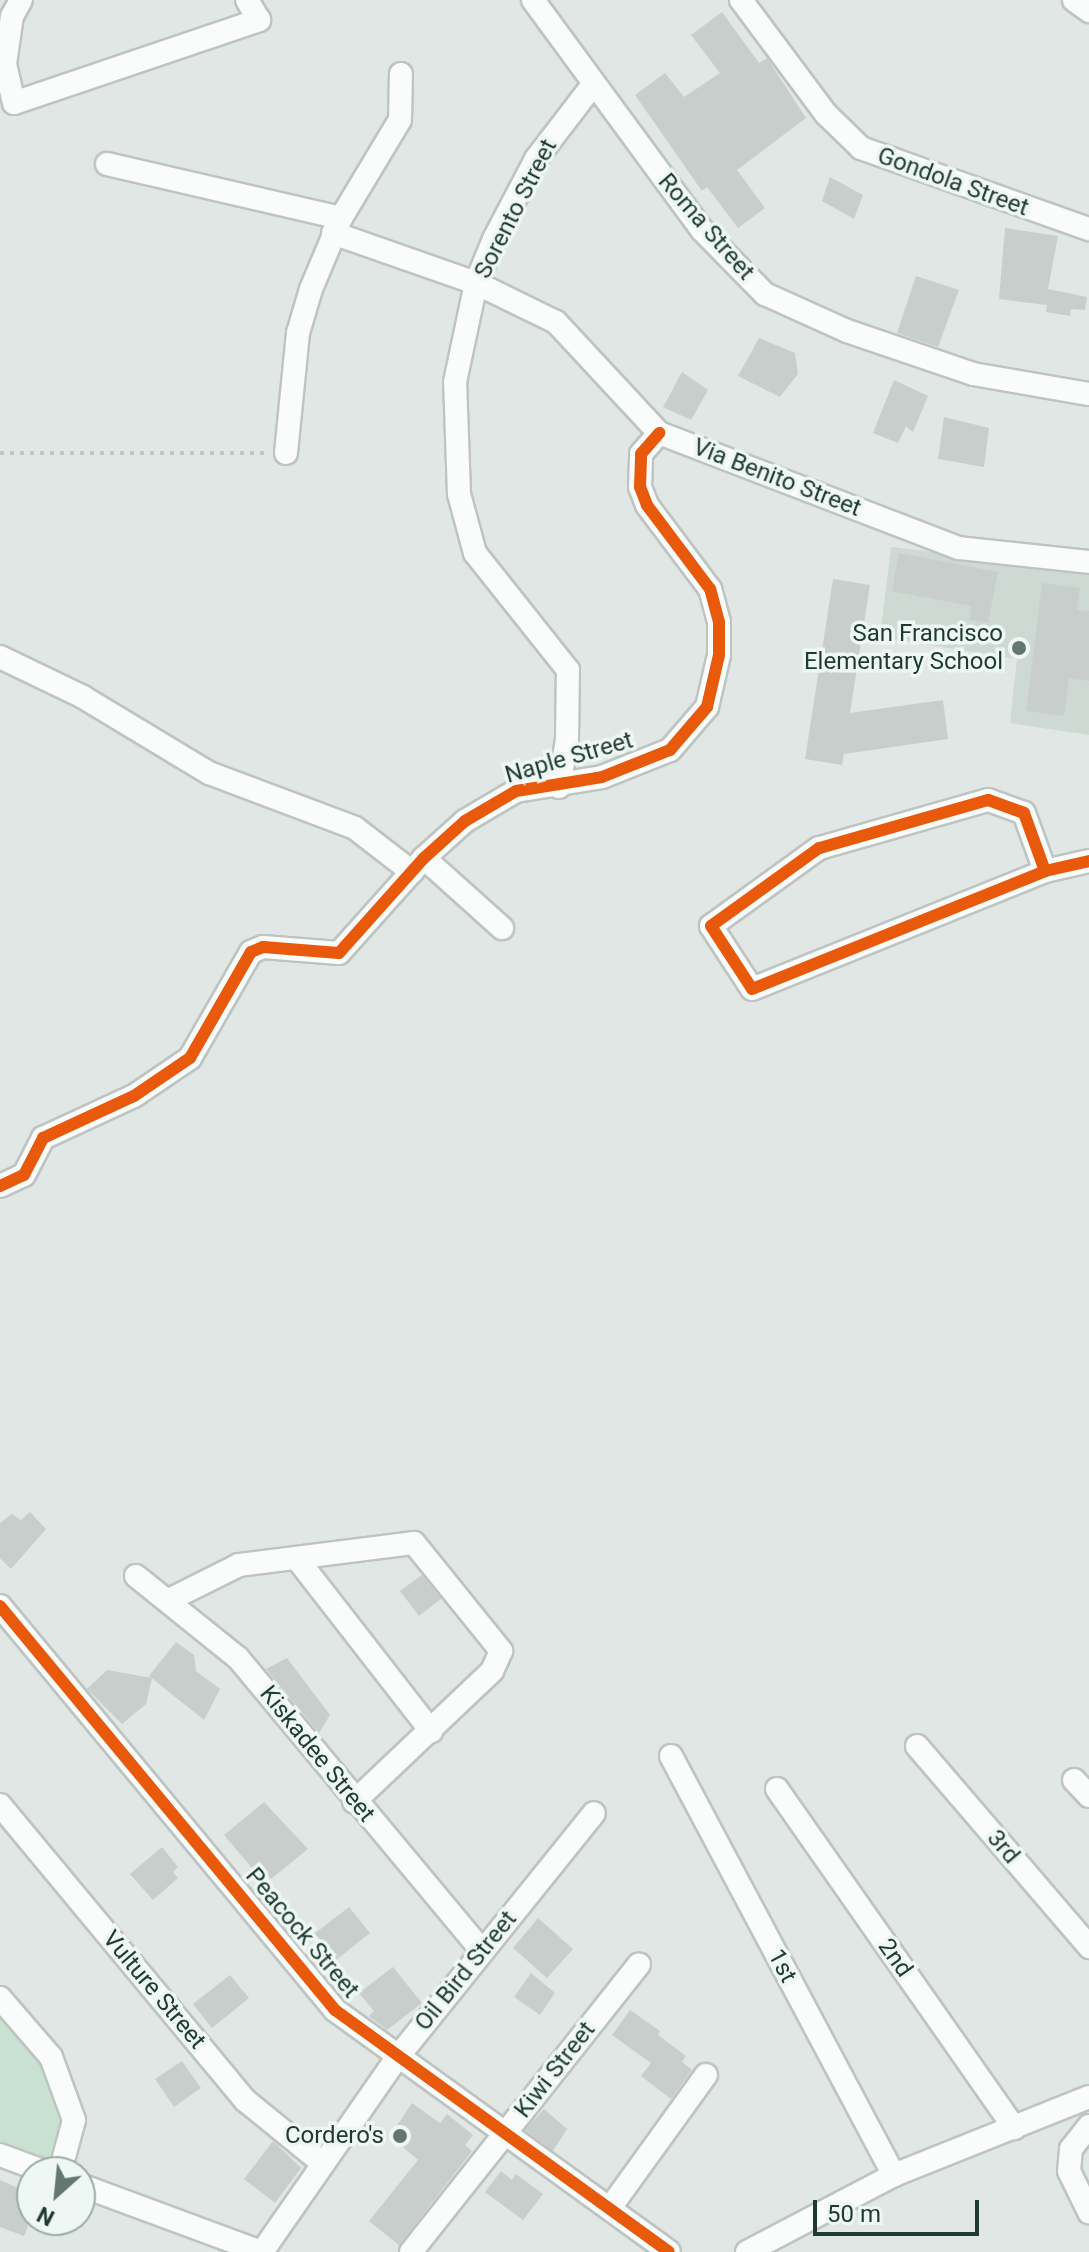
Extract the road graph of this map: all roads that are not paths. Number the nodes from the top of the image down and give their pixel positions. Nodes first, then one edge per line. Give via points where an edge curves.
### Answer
1 (21, 0) edge
2 (247, 0) edge
3 (533, 0) edge
4 (741, 0) edge
5 (1074, 0) edge
6 (1089, 11) edge
7 (401, 74) dead end
8 (592, 86) junction
9 (107, 164) dead end
10 (337, 225) junction
11 (1089, 229) edge
12 (476, 283) junction
13 (1089, 394) edge
14 (659, 433) junction
15 (286, 453) road end
16 (1089, 562) edge
17 (0, 657) edge
18 (559, 787) junction
19 (1089, 861) edge
20 (418, 865) junction
21 (1045, 871) junction
22 (502, 928) dead end
23 (0, 1186) edge
24 (298, 1560) junction
25 (136, 1576) dead end
26 (169, 1600) junction
27 (0, 1606) edge
28 (431, 1731) junction
29 (917, 1746) dead end
30 (671, 1756) dead end
31 (777, 1789) dead end
32 (354, 1802) junction
33 (0, 1805) edge
34 (594, 1813) dead end
35 (1089, 1947) edge
36 (481, 1950) junction
37 (639, 1964) dead end
38 (0, 1998) edge
39 (397, 2058) junction
40 (706, 2075) dead end
41 (1089, 2097) edge
42 (1089, 2126) edge
43 (1014, 2128) junction
44 (504, 2134) junction
45 (64, 2156) edge
46 (321, 2162) junction
47 (894, 2175) junction
48 (96, 2191) edge
49 (610, 2208) junction
50 (1089, 2212) edge
51 (262, 2252) edge
52 (411, 2252) edge
53 (669, 2252) edge
54 (747, 2252) edge

1 - 2 street via 12,16 5,64 14,103 259,20
3 - 8 street, Roma Street
4 - 11 street, Gondola Street via 826,114 861,148
5 - 6 street
7 - 10 street via 400,120
8 - 12 street, Sorento Street via 536,159
8 - 13 street, Roma Street via 702,230 765,294 847,331 973,374
9 - 10 street, Via Benito Street
10 - 12 street, Via Benito Street
10 - 15 street via 298,333
12 - 14 street, Via Benito Street via 556,322
12 - 18 street, Sorento Street via 455,382 459,494 475,553 568,670 567,739
14 - 16 street, Via Benito Street via 959,548
14 - 18 street, Naple Street via 641,454 640,487 647,505 710,589 719,655 707,707 670,750 602,777
17 - 20 street via 83,697 209,773 355,828
18 - 20 street, Naple Street via 516,791 465,821
19 - 21 street
20 - 22 street
20 - 23 street, Naple Street via 339,953 263,947 251,952 190,1058 134,1096 43,1138 24,1175
21 - 21 street via 752,989 711,926 819,848 988,800 1024,813
24 - 26 street via 239,1565
24 - 28 street
24 - 28 street via 414,1543 501,1651 492,1671
25 - 26 street, Kiskadee Street
26 - 32 street, Kiskadee Street via 238,1658
27 - 39 street, Peacock Street via 335,2010
28 - 32 street
29 - 35 street, 3rd
30 - 47 street, 1st
31 - 43 street, 2nd
32 - 36 street, Kiskadee Street
33 - 46 street, Vulture Street via 246,2101
34 - 36 street, Oil Bird Street
36 - 39 street, Oil Bird Street
37 - 44 street, Kiwi Street
38 - 45 street via 51,2057 74,2120
39 - 44 street, Peacock Street
39 - 46 street, Oil Bird Street
40 - 49 street
41 - 43 street
42 - 50 street via 1071,2149 1069,2171
43 - 47 street
44 - 49 street, Peacock Street
44 - 52 street, Kiwi Street
46 - 51 street, Oil Bird Street
47 - 54 street
48 - 51 street
49 - 53 street, Peacock Street

